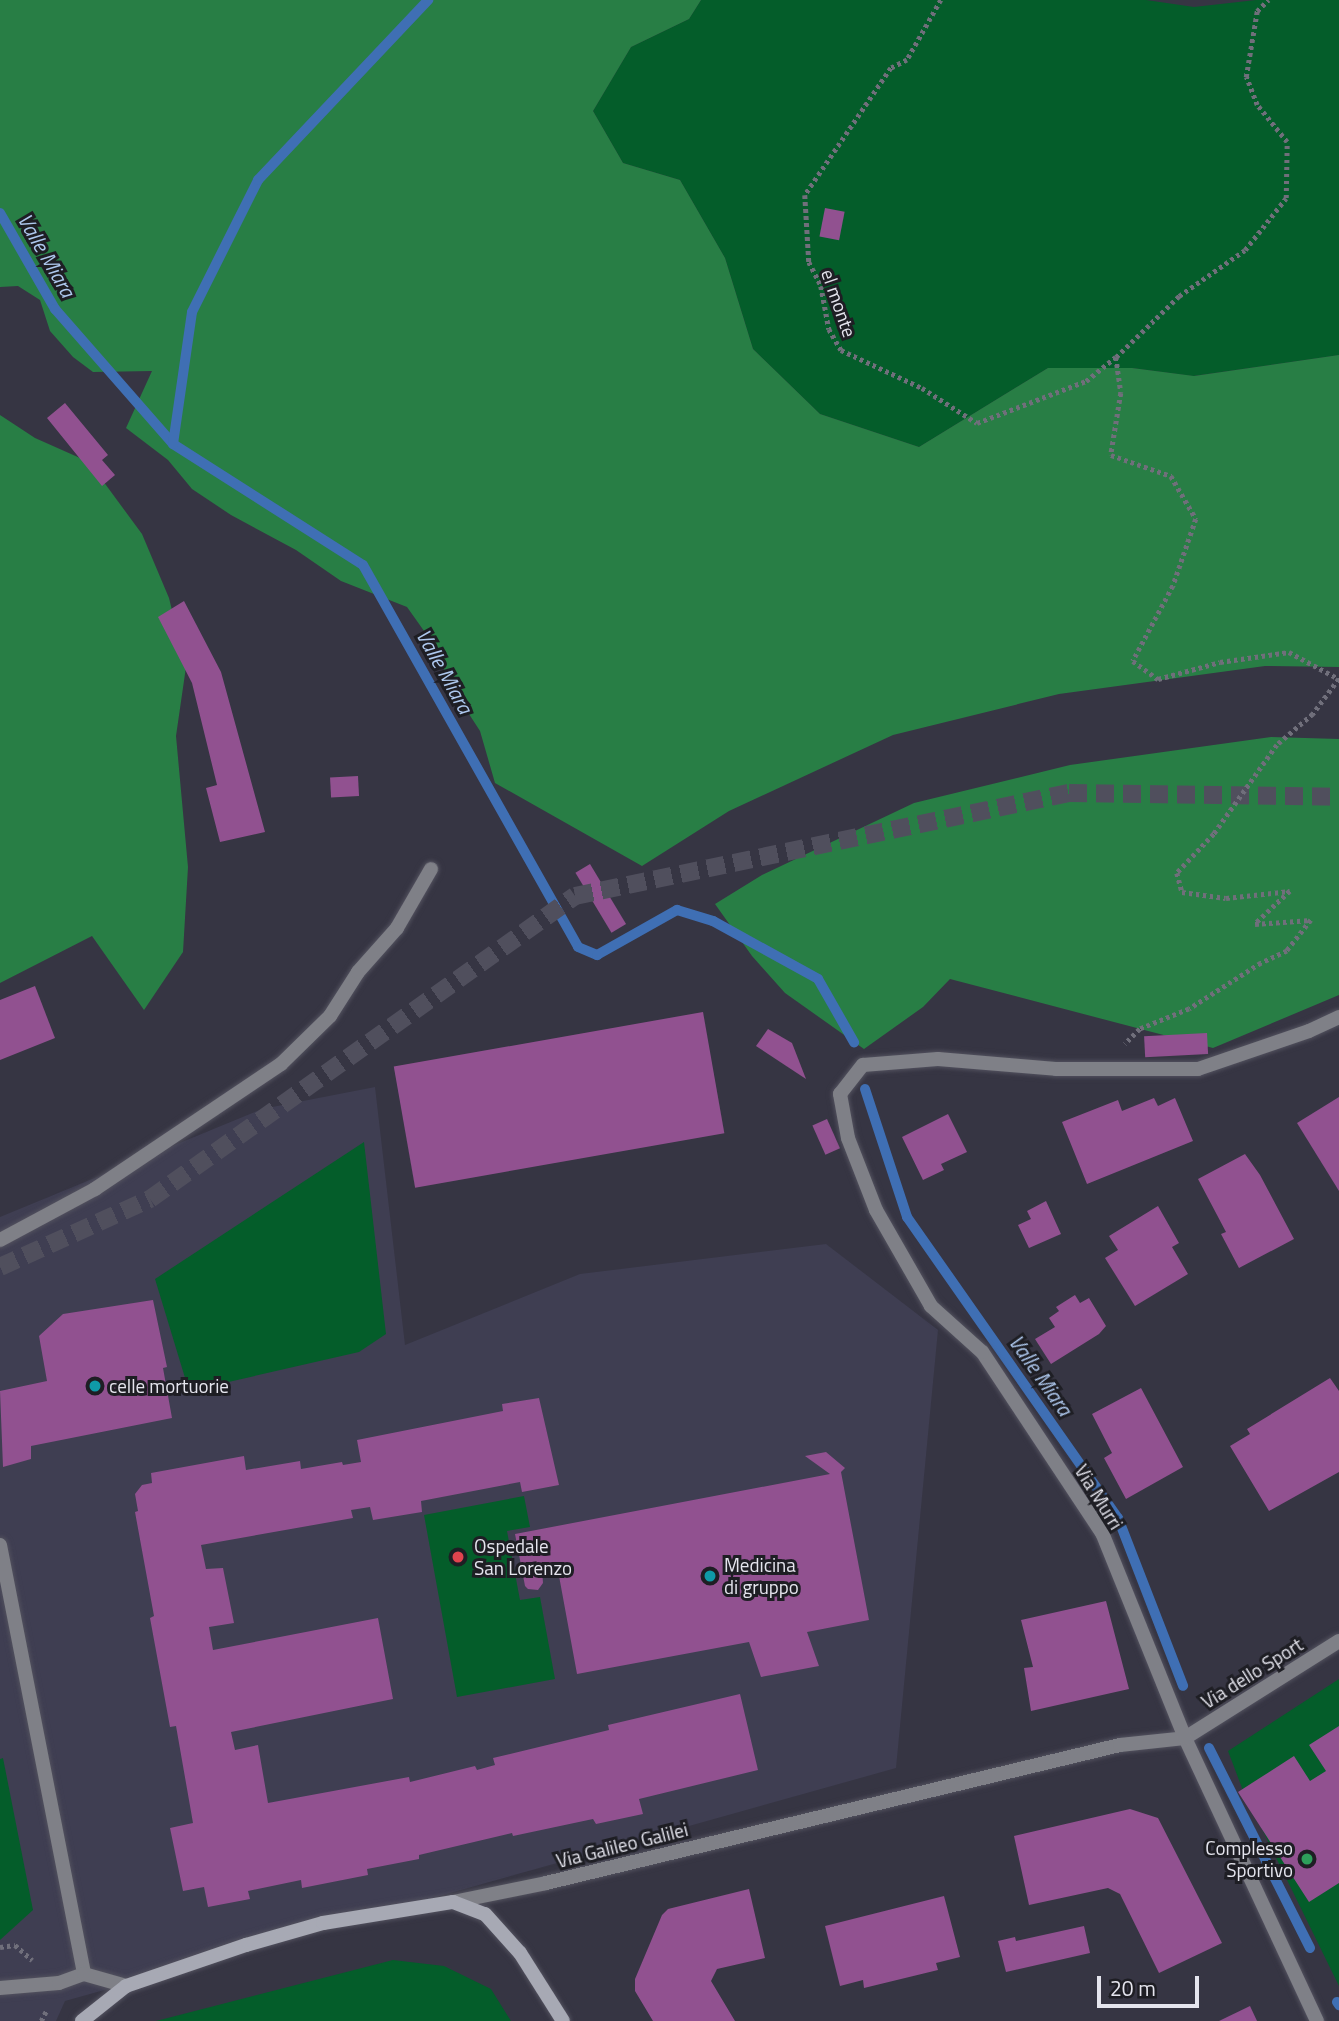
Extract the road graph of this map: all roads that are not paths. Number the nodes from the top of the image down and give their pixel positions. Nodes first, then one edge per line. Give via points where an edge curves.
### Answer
1 (431, 869) dead end
2 (1339, 1017) edge
3 (0, 1240) edge
4 (0, 1545) edge
5 (1339, 1641) edge
6 (1185, 1738) junction
7 (453, 1902) junction
8 (84, 1974) junction
9 (126, 1986) junction
10 (0, 1989) edge
11 (82, 2021) edge
12 (563, 2021) edge
13 (1318, 2021) edge

1 - 3 street via 397,928 358,971 330,1016 281,1064 95,1189
2 - 6 street, Via Murri via 1198,1069 1056,1069 938,1059 863,1065 840,1094 848,1138 876,1210 931,1306 982,1352 1102,1533
4 - 8 street
5 - 6 street, Via dello Sport
6 - 7 street, Via Galileo Galilei via 1120,1745
6 - 13 street, Via Murri
7 - 9 street, Via Galileo Galilei via 323,1923
7 - 12 street via 485,1913 520,1953
8 - 9 street
8 - 10 street via 59,1983
9 - 11 street, Via Galileo Galilei

